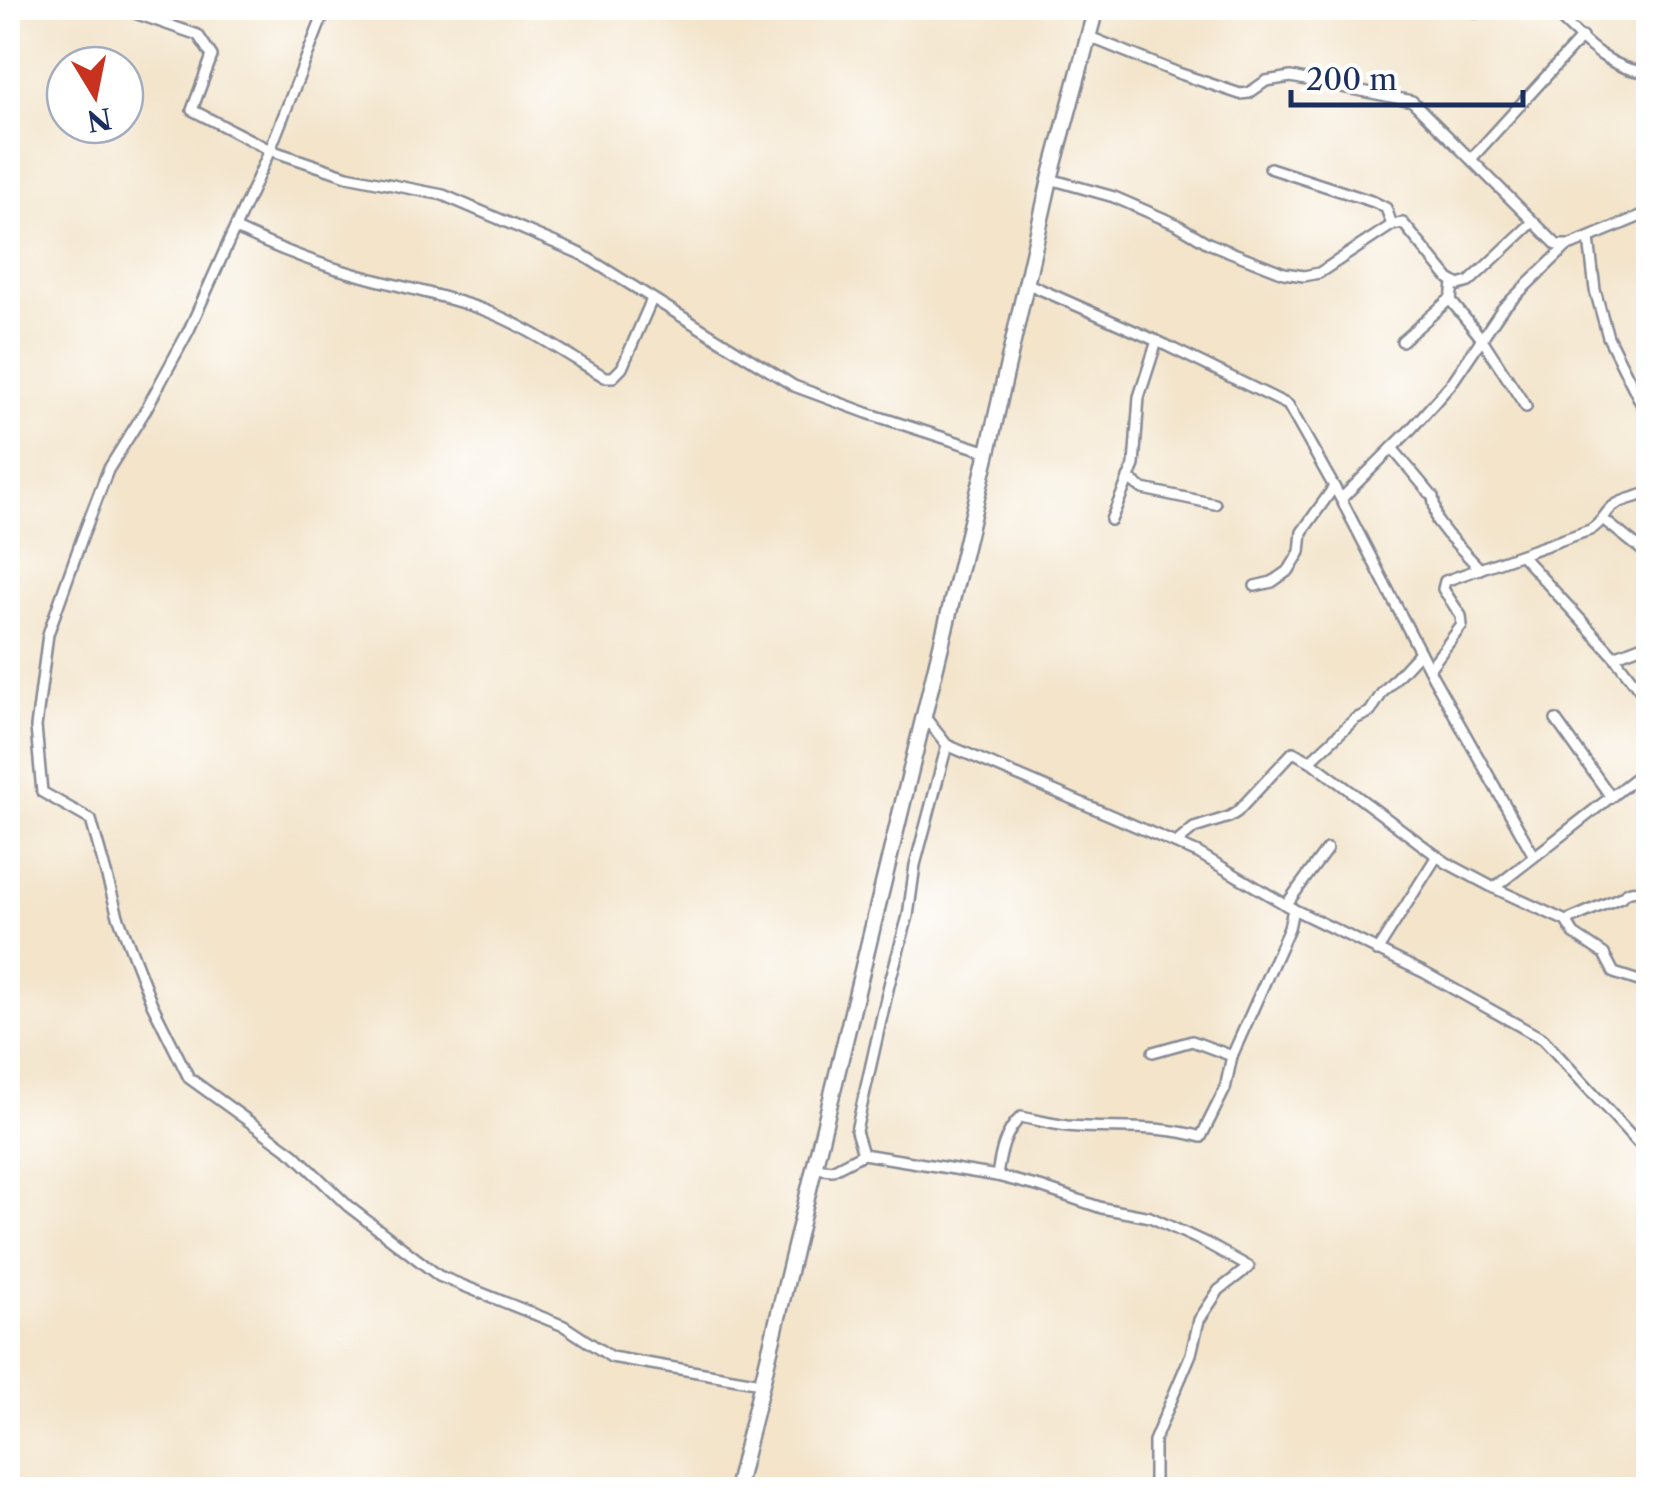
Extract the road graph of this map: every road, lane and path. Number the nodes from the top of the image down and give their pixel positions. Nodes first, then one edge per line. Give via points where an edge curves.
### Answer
1 (120, 8) edge
2 (326, 8) edge
3 (1096, 8) edge
4 (1549, 8) edge
5 (1087, 36) junction
6 (1582, 38) junction
7 (1648, 72) edge
8 (270, 150) junction
9 (1470, 159) junction
10 (1270, 168) dead end
11 (1050, 179) junction
12 (1648, 213) edge
13 (1533, 222) junction
14 (1392, 225) junction
15 (236, 229) junction
16 (1589, 238) junction
17 (1566, 246) junction
18 (1452, 282) junction
19 (1026, 283) junction
20 (1451, 298) junction
21 (652, 300) junction
22 (1482, 339) junction
23 (1157, 341) junction
24 (1402, 341) dead end
25 (1526, 407) dead end
26 (1648, 417) edge
27 (1392, 448) junction
28 (988, 452) junction
29 (1128, 478) junction
30 (1334, 487) junction
31 (1648, 494) edge
32 (1341, 499) junction
33 (1215, 504) dead end
34 (1111, 520) dead end
35 (1604, 520) junction
36 (1520, 555) junction
37 (1648, 555) edge
38 (1480, 569) junction
39 (1255, 586) dead end
40 (1648, 644) edge
41 (1420, 652) junction
42 (1614, 656) junction
43 (1429, 669) junction
44 (1648, 706) edge
45 (924, 716) junction
46 (1556, 720) dead end
47 (947, 745) junction
48 (1310, 761) junction
49 (1648, 768) edge
50 (1610, 798) junction
51 (1176, 844) junction
52 (1326, 849) dead end
53 (1437, 856) junction
54 (1534, 856) junction
55 (1494, 888) junction
56 (1648, 896) edge
57 (1290, 907) junction
58 (1566, 921) junction
59 (1377, 950) junction
60 (1648, 984) edge
61 (1154, 1052) dead end
62 (1232, 1056) junction
63 (1648, 1140) edge
64 (864, 1154) junction
65 (815, 1168) junction
66 (997, 1176) junction
67 (761, 1383) junction
68 (736, 1490) edge
69 (1154, 1490) edge

1 - 8 street via 198,36 212,56 192,110
2 - 8 street
3 - 5 main road
4 - 6 street
5 - 9 street via 1240,94 1291,77 1406,99
5 - 11 main road
6 - 7 street via 1622,68
6 - 9 street
8 - 15 street
8 - 21 street via 347,176 443,195 581,254
9 - 13 street
10 - 14 street via 1374,202 1386,208
11 - 14 street via 1114,196 1208,243 1304,276 1320,273
11 - 19 main road
12 - 16 street
13 - 17 street via 1556,245
13 - 18 street via 1469,282
14 - 18 street via 1403,223
15 - 21 street via 284,252 487,311 605,377 622,368
15 - 67 street via 189,330 108,470 48,634 36,727 42,792 91,820 118,916 189,1078 294,1154 348,1206 439,1276 564,1326 612,1356
16 - 17 street
16 - 26 street via 1608,337
17 - 22 street via 1502,309
18 - 20 street
19 - 23 street
19 - 28 main road
20 - 22 street
20 - 24 street
21 - 28 street via 794,386
22 - 25 street
22 - 27 street
23 - 29 street via 1139,397
23 - 30 street via 1288,405
27 - 32 street
27 - 38 street via 1433,497 1446,534
28 - 45 main road
29 - 33 street via 1144,489
29 - 34 street
30 - 32 street
30 - 39 street via 1302,532 1300,552 1288,570
31 - 35 street via 1616,504
32 - 41 street
35 - 36 street
35 - 37 street
36 - 38 street
36 - 42 street
38 - 43 street via 1442,585 1462,625
40 - 42 street
41 - 43 street
41 - 48 street via 1370,712
42 - 44 street
43 - 54 street
45 - 47 street
45 - 65 main road
46 - 50 street
47 - 51 street
47 - 64 street via 856,1131
48 - 51 street via 1293,752 1237,812 1194,828
48 - 53 street
49 - 50 street
50 - 54 street
51 - 57 street
52 - 57 street
53 - 55 street
53 - 59 street
54 - 55 street
55 - 58 street
56 - 58 street via 1627,892
57 - 59 street
57 - 62 street via 1289,928
58 - 60 street via 1604,954 1614,973
59 - 63 street via 1543,1039 1640,1145
61 - 62 street via 1192,1040
62 - 66 street via 1202,1138 1020,1118 1004,1142
64 - 65 street via 832,1170
64 - 66 street
65 - 67 main road
66 - 69 street via 1150,1218 1249,1268 1219,1290 1200,1320 1154,1441
67 - 68 main road

